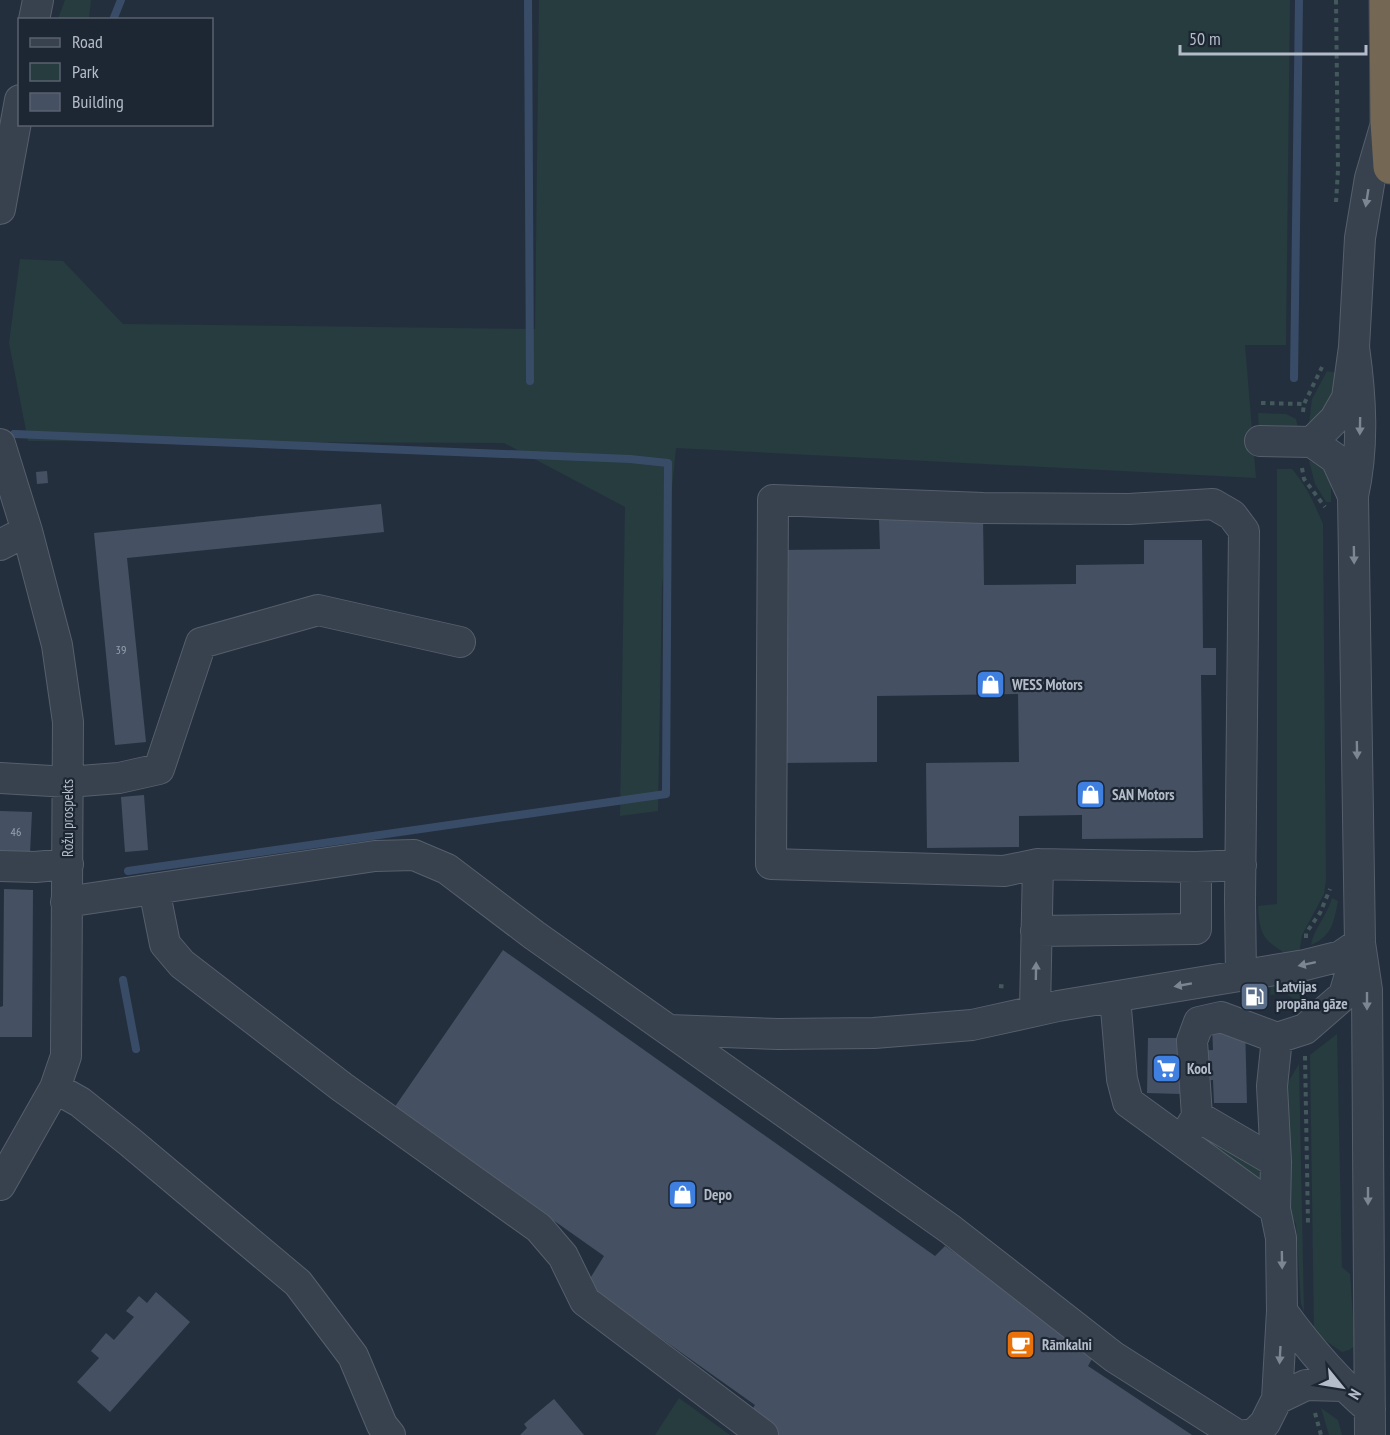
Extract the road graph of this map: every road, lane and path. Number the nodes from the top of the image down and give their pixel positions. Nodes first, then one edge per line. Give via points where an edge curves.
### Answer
1 (38, 0) edge
2 (1335, 0) edge
3 (1386, 0) edge
4 (34, 18) edge
5 (18, 111) edge
6 (1387, 122) junction
7 (1390, 167) edge
8 (0, 209) edge
9 (1335, 213) dead end
10 (1354, 347) junction
11 (1326, 359) dead end
12 (1261, 403) dead end
13 (1304, 404) junction
14 (1260, 441) dead end
15 (1307, 442) junction
16 (0, 444) edge
17 (1353, 496) junction
18 (1327, 516) dead end
19 (27, 531) junction
20 (0, 545) edge
21 (460, 642) dead end
22 (0, 777) edge
23 (69, 782) junction
24 (68, 864) junction
25 (1038, 864) junction
26 (1241, 865) junction
27 (0, 866) edge
28 (1196, 867) junction
29 (1332, 884) dead end
30 (154, 889) junction
31 (66, 902) junction
32 (1036, 931) junction
33 (1360, 943) junction
34 (1305, 965) junction
35 (1241, 975) junction
36 (999, 986) dead end
37 (1115, 997) junction
38 (1035, 999) junction
39 (1305, 1029) junction
40 (669, 1030) junction
41 (1277, 1038) junction
42 (55, 1088) junction
43 (1190, 1128) junction
44 (1276, 1162) junction
45 (0, 1185) edge
46 (1275, 1209) junction
47 (1308, 1228) dead end
48 (1282, 1311) junction
49 (1344, 1386) junction
50 (1314, 1410) dead end
51 (1370, 1422) edge
52 (1264, 1423) edge
53 (390, 1435) edge
54 (763, 1435) edge
55 (1237, 1435) edge
56 (1321, 1435) edge

1 - 4 street
2 - 9 path
3 - 6 highway
5 - 8 street
6 - 7 highway
6 -> 10 street via 1370,178 1360,238
10 - 15 street via 1347,398 1335,419
10 -> 17 street via 1360,393 1359,467
11 - 13 path
12 - 13 path
13 - 15 path
14 - 15 street
15 - 17 street via 1336,459
15 - 18 path via 1301,466 1304,478 1325,506
16 - 19 street, Rožu prospekts
17 -> 33 street
19 - 20 street
19 - 23 street, Rožu prospekts via 57,645 68,722
21 - 23 street via 318,610 201,643 159,769
22 - 23 street
23 - 24 street, Rožu prospekts
24 - 27 street
24 - 31 street, Rožu prospekts
25 - 26 street via 1004,871 771,864 774,500 983,508 1129,509 1213,504 1232,515 1244,531
25 - 28 street
25 - 32 street
26 - 28 street
26 - 35 street
28 - 32 street via 1196,929
29 - 34 path via 1306,933
30 - 31 street
30 - 40 street via 375,856 414,855 447,869
30 - 54 street via 165,944 182,964 342,1087 539,1228 563,1256 585,1301
31 - 42 street, Rožu prospekts via 66,1056
38 -> 32 street
33 -> 34 street via 1341,956
33 - 39 street via 1344,995
33 -> 51 street via 1367,990
34 - 35 street
35 -> 37 street
36 - 38 path
37 - 38 street
37 - 43 street via 1122,1079 1128,1102
38 - 40 street via 972,1025 874,1033
39 - 41 street
39 - 47 path
40 - 55 street via 950,1229 1114,1357
41 - 43 street via 1221,1017 1199,1022 1192,1041
41 - 44 street via 1272,1086
42 - 45 street, Rožu prospekts
42 - 53 street via 80,1102 130,1142 298,1283 353,1356 382,1425
43 - 44 street
43 - 46 street
44 - 46 street
46 -> 48 street via 1281,1238
48 - 49 street
48 -> 52 street
49 - 51 street
49 - 52 street via 1306,1385
50 - 56 path

